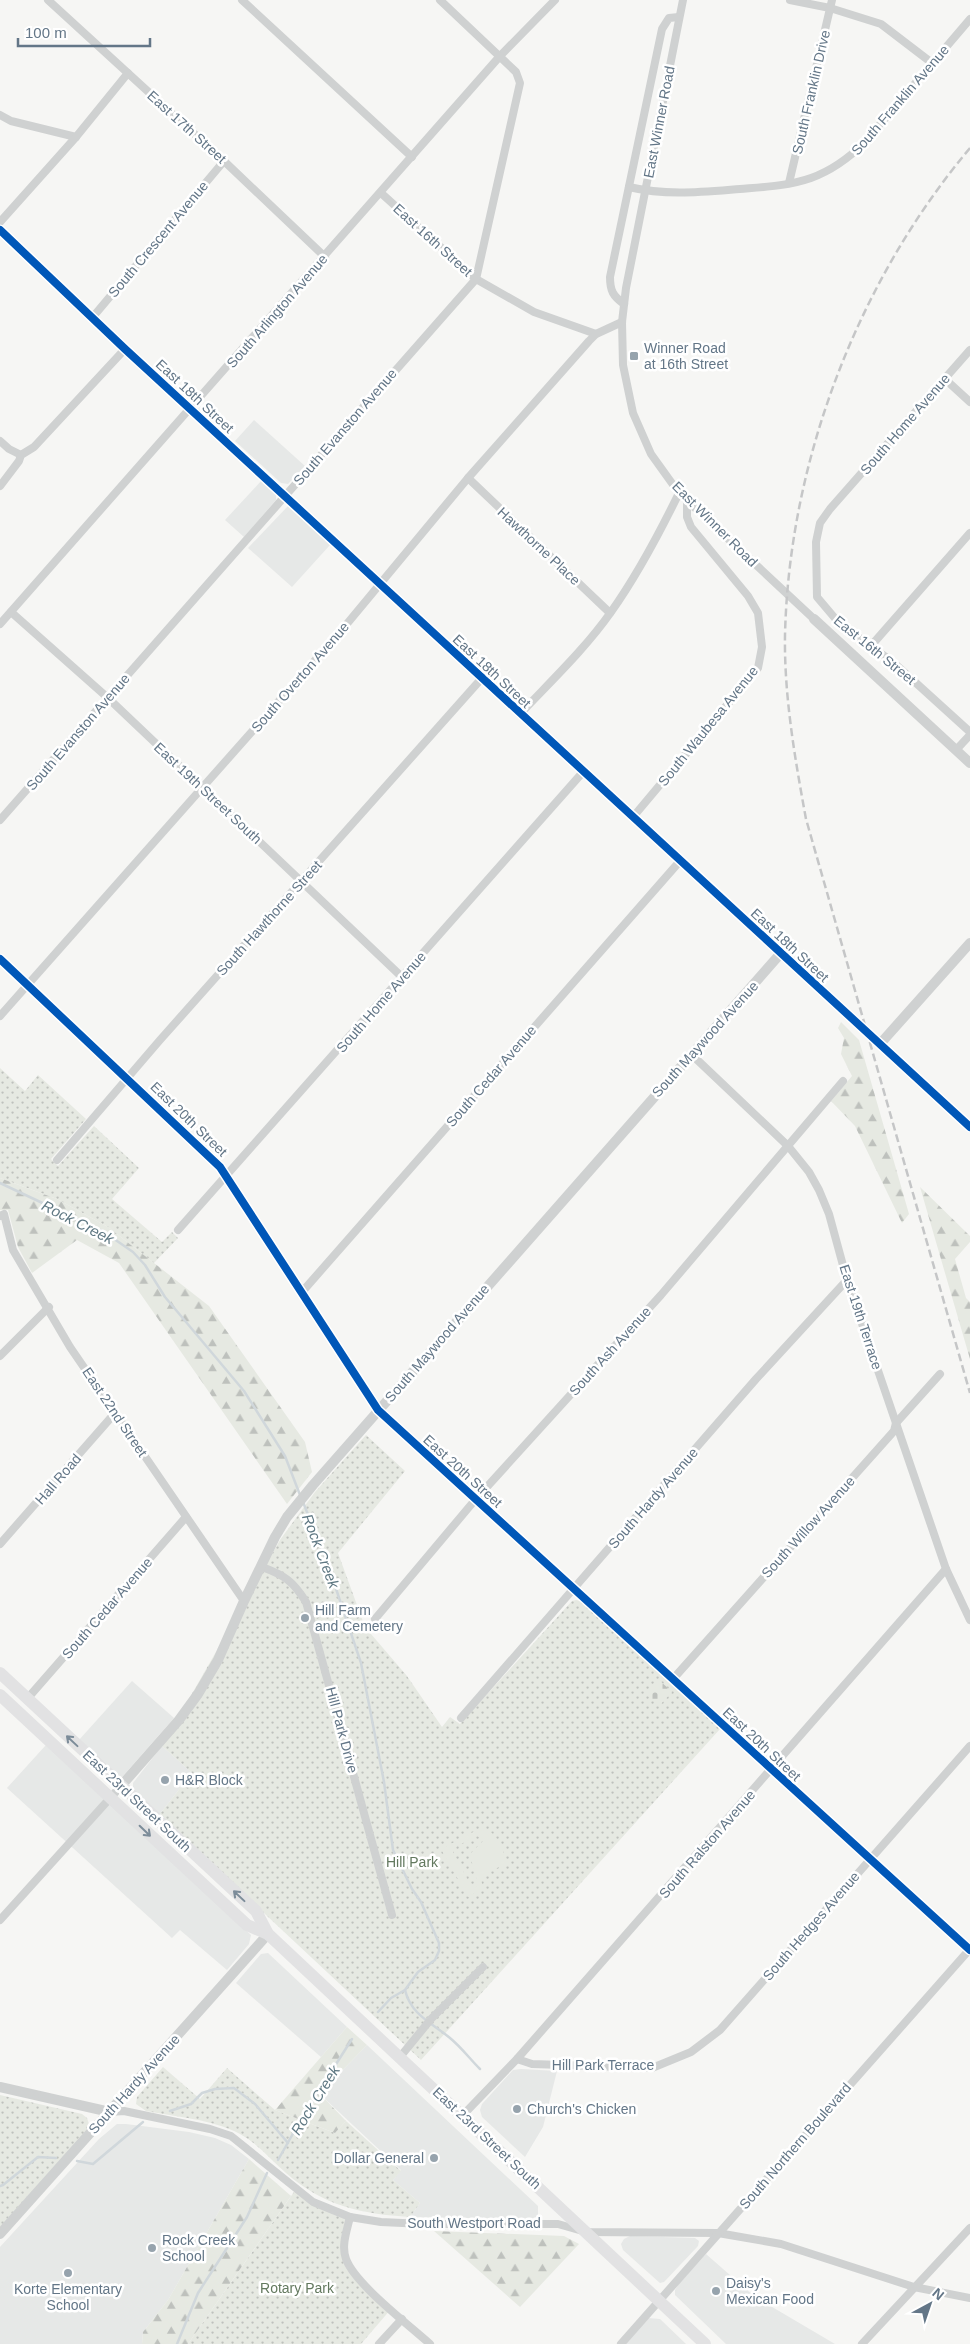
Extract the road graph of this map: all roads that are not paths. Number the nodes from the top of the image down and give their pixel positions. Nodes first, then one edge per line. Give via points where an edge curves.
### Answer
1 (48, 0) edge
2 (242, 0) edge
3 (440, 0) edge
4 (555, 0) edge
5 (683, 0) edge
6 (790, 0) edge
7 (831, 4) edge
8 (679, 17) junction
9 (970, 19) edge
10 (500, 56) junction
11 (932, 63) junction
12 (128, 73) junction
13 (0, 115) edge
14 (76, 137) junction
15 (412, 157) junction
16 (224, 161) junction
17 (789, 183) junction
18 (629, 187) junction
19 (645, 191) junction
20 (381, 193) junction
21 (0, 222) edge
22 (0, 230) edge
23 (325, 257) junction
24 (476, 279) junction
25 (624, 304) junction
26 (92, 318) junction
27 (622, 322) junction
28 (596, 334) junction
29 (125, 349) junction
30 (970, 350) edge
31 (946, 380) junction
32 (970, 402) edge
33 (190, 409) junction
34 (0, 441) edge
35 (21, 455) junction
36 (468, 478) junction
37 (0, 486) edge
38 (679, 493) junction
39 (285, 496) junction
40 (840, 498) joint
41 (687, 500) junction
42 (970, 533) edge
43 (380, 582) junction
44 (11, 612) junction
45 (610, 613) junction
46 (814, 619) joint
47 (0, 624) edge
48 (870, 647) junction
49 (482, 678) junction
50 (108, 698) junction
51 (520, 714) junction
52 (970, 734) edge
53 (956, 750) junction
54 (970, 763) edge
55 (583, 772) junction
56 (202, 787) junction
57 (633, 817) junction
58 (0, 820) edge
59 (680, 861) junction
60 (302, 881) junction
61 (970, 943) edge
62 (781, 953) junction
63 (0, 958) edge
64 (403, 978) junction
65 (28, 984) junction
66 (0, 1016) edge
67 (880, 1044) junction
68 (691, 1054) junction
69 (128, 1078) junction
70 (843, 1082) dead end
71 (970, 1127) edge
72 (788, 1146) junction
73 (57, 1160) dead end
74 (226, 1176) junction
75 (2, 1215) edge
76 (178, 1230) dead end
77 (847, 1280) junction
78 (302, 1292) junction
79 (49, 1307) junction
80 (0, 1356) edge
81 (940, 1374) dead end
82 (378, 1410) junction
83 (116, 1413) junction
84 (896, 1423) junction
85 (475, 1500) junction
86 (186, 1517) junction
87 (0, 1544) edge
88 (262, 1567) junction
89 (946, 1569) junction
90 (575, 1588) junction
91 (244, 1601) junction
92 (375, 1619) dead end
93 (970, 1620) edge
94 (0, 1673) edge
95 (673, 1679) junction
96 (27, 1699) junction
97 (2, 1700) edge
98 (460, 1718) dead end
99 (970, 1746) edge
100 (772, 1770) junction
101 (121, 1786) junction
102 (110, 1797) junction
103 (869, 1860) junction
104 (392, 1915) dead end
105 (0, 1920) edge
106 (268, 1934) junction
107 (970, 1950) edge
108 (484, 1968) dead end
109 (687, 2054) joint
110 (400, 2057) junction
111 (517, 2058) junction
112 (0, 2087) edge
113 (110, 2112) junction
114 (463, 2115) junction
115 (350, 2217) junction
116 (970, 2228) edge
117 (586, 2232) junction
118 (718, 2233) junction
119 (0, 2234) edge
120 (914, 2287) junction
121 (970, 2298) edge
122 (659, 2300) junction
123 (402, 2319) junction
124 (379, 2344) edge
125 (430, 2344) edge
126 (620, 2344) edge
127 (706, 2344) edge
128 (862, 2344) edge

1 - 12 street, East 17th Street
2 - 15 street
3 - 10 street, South Evanston Avenue
4 - 10 street, South Arlington Avenue
5 - 8 street, East Winner Road
6 - 7 street
7 - 11 street via 881,24
7 - 17 street, South Franklin Drive
8 - 18 street via 668,18 662,29
8 - 19 street, East Winner Road
9 - 11 street, South Franklin Avenue
10 - 15 street, South Arlington Avenue
10 - 24 street, South Evanston Avenue via 516,72 520,84
11 - 17 street, South Franklin Avenue via 846,160 811,178
12 - 14 street
12 - 16 street, East 17th Street
13 - 14 street via 11,121
14 - 21 street
15 - 20 street, South Arlington Avenue
16 - 23 street, East 17th Street
16 - 26 street, South Crescent Avenue
17 - 19 street, South Franklin Avenue via 688,194
18 - 19 street, South Franklin Avenue
18 - 25 street via 610,277 610,290
19 - 25 street, East Winner Road
20 - 23 street, South Arlington Avenue
20 - 24 street, East 16th Street
22 - 26 street, East 18th Street
23 - 33 street, South Arlington Avenue
24 - 28 street, East 16th Street via 534,312
24 - 39 street, South Evanston Avenue
25 - 27 street, East Winner Road
26 - 29 street, East 18th Street
27 - 28 street
27 - 38 street, East Winner Road via 623,365 633,413 651,454
28 - 36 street, South Overton Avenue
29 - 33 street, East 18th Street
29 - 35 street via 34,447
30 - 31 street, South Home Avenue
31 - 32 street
31 - 40 street, South Home Avenue
33 - 39 street, East 18th Street
33 - 44 street, South Arlington Avenue
34 - 35 street
35 - 37 street
36 - 43 street, South Overton Avenue
36 - 45 street, Hawthorne Place
38 - 41 street, East Winner Road
38 - 45 street via 645,560
39 - 43 street, East 18th Street
39 - 50 street, South Evanston Avenue
40 - 48 street, East 16th Street via 820,523 816,542 817,597 839,623
41 - 46 street, East Winner Road
41 - 57 street, South Waubesa Avenue via 686,517 690,527 748,596 758,613 761,654 758,668
42 - 48 street
43 - 49 street, East 18th Street
43 - 56 street, South Overton Avenue via 341,631
44 - 47 street, South Arlington Avenue
44 - 50 street, East 19th Street South
45 - 51 street
46 - 53 street, East Winner Road
48 - 52 street, East 16th Street via 894,663
49 - 51 street, East 18th Street
49 - 60 street, South Hawthorne Street
50 - 56 street, East 19th Street South
50 - 58 street, South Evanston Avenue
51 - 55 street, East 18th Street
52 - 53 street
53 - 54 street, East Winner Road
55 - 57 street, East 18th Street
55 - 64 street, South Home Avenue
56 - 60 street, East 19th Street South
56 - 65 street, South Overton Avenue
57 - 59 street, East 18th Street
59 - 62 street, East 18th Street
59 - 78 street, South Cedar Avenue
60 - 64 street, East 19th Street South
60 - 69 street, South Hawthorne Street
61 - 67 street
62 - 67 street, East 18th Street
62 - 68 street, South Maywood Avenue
63 - 65 street, East 20th Street
64 - 74 street, South Home Avenue
65 - 66 street, South Overton Avenue
65 - 69 street, East 20th Street
67 - 71 street, East 18th Street
68 - 72 street, East 19th Terrace
68 - 82 street, South Maywood Avenue
69 - 73 street, South Hawthorne Street
69 - 74 street, East 20th Street via 201,1146
70 - 72 street, South Ash Avenue
72 - 77 street, East 19th Terrace via 810,1172 819,1190
72 - 85 street, South Ash Avenue via 661,1295
74 - 76 street, South Home Avenue
74 - 78 street, East 20th Street
75 - 79 street, East 22nd Street via 13,1250
77 - 84 street, East 19th Terrace
77 - 90 street, South Hardy Avenue via 756,1379
78 - 82 street, East 20th Street
79 - 80 street
79 - 83 street, East 22nd Street via 70,1347
81 - 84 street, South Willow Avenue
82 - 85 street, East 20th Street
82 - 88 street, South Maywood Avenue via 287,1517
83 - 86 street, East 22nd Street
83 - 87 street, Hall Road
84 - 89 street, East 19th Terrace
84 - 95 street, South Willow Avenue via 894,1431
85 - 90 street, East 20th Street
85 - 92 street, South Ash Avenue
86 - 91 street, East 22nd Street
86 - 96 street, South Cedar Avenue
88 - 91 street, South Maywood Avenue
88 - 104 street, Hill Park Drive via 283,1575 297,1587 306,1602
89 - 93 street, East 19th Terrace
89 - 100 street, South Ralston Avenue
90 - 95 street, East 20th Street
90 - 98 street, South Hardy Avenue
91 - 101 street, South Maywood Avenue via 218,1660 198,1694
94 - 96 main road, East 23rd Street South
95 - 100 street, East 20th Street
101 -> 96 main road, East 23rd Street South
97 - 102 main road, East 23rd Street South
99 - 103 street, South Hedges Avenue
100 - 103 street, East 20th Street
100 - 111 street, South Ralston Avenue
101 - 102 street, South Maywood Avenue
106 -> 101 main road, East 23rd Street South via 256,1911
102 - 105 street, South Maywood Avenue
102 -> 106 main road, East 23rd Street South via 247,1925
103 - 107 street, East 20th Street
103 - 109 street, South Hedges Avenue via 720,2030
106 - 110 main road, East 23rd Street South
106 - 113 street, South Hardy Avenue
107 - 118 street, South Northern Boulevard
108 - 110 street via 428,2022
109 - 111 street, Hill Park Terrace via 652,2068 532,2064
110 - 114 main road, East 23rd Street South
111 - 114 street, South Ralston Avenue
112 - 113 street, South Westport Road
113 - 115 street, South Westport Road via 124,2110 231,2136 313,2202
113 - 119 street, South Hardy Avenue
114 - 117 main road, East 23rd Street South
115 - 117 street, South Westport Road via 424,2224 558,2224
115 - 123 street via 344,2239 345,2257 355,2275
116 - 120 street
117 - 118 street, South Westport Road
117 - 122 main road, East 23rd Street South
118 - 120 street, South Westport Road via 781,2244
118 - 122 street, South Northern Boulevard
120 - 121 street, South Westport Road
120 - 128 street
122 - 126 street, South Northern Boulevard
122 - 127 main road, East 23rd Street South
123 - 124 street
123 - 125 street

